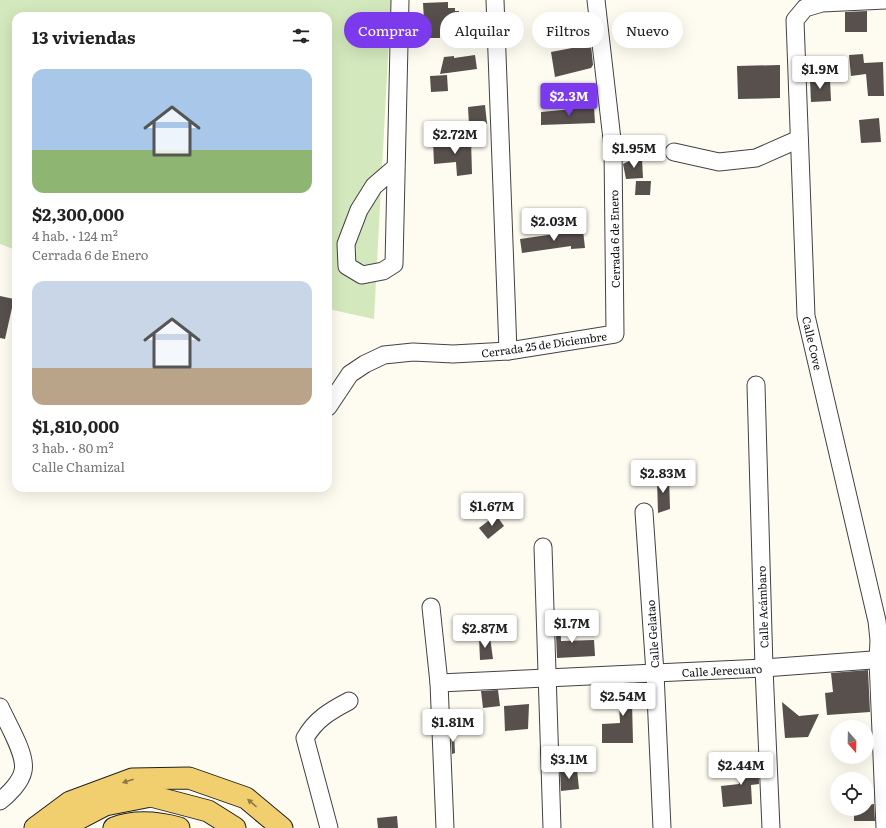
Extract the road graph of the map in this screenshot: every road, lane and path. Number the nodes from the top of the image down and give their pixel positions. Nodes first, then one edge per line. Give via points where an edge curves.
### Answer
1 (400, 0) edge
2 (495, 0) edge
3 (596, 0) edge
4 (886, 0) edge
5 (799, 138) junction
6 (674, 152) dead end
7 (396, 167) junction
8 (615, 334) joint
9 (508, 351) junction
10 (756, 386) dead end
11 (332, 401) edge
12 (644, 512) dead end
13 (543, 547) dead end
14 (431, 607) dead end
15 (882, 659) edge
16 (764, 668) junction
17 (655, 674) junction
18 (546, 678) junction
19 (439, 683) junction
20 (349, 701) dead end
21 (0, 707) edge
22 (0, 801) edge
23 (35, 828) edge
24 (61, 828) edge
25 (83, 828) edge
26 (114, 828) edge
27 (179, 828) edge
28 (213, 828) edge
29 (235, 828) edge
30 (282, 828) edge
31 (329, 828) edge
32 (445, 828) edge
33 (552, 828) edge
34 (662, 828) edge
35 (771, 828) edge
36 (885, 828) edge

1 - 7 street
2 - 9 street
3 - 8 street, Cerrada 6 de Enero via 613,148
4 - 5 street, Calle Cove via 822,3 805,8 794,20
5 - 6 street via 756,158 719,162
5 - 15 street, Calle Cove via 806,316 876,621
7 - 7 street via 374,186 359,210 346,244 347,266 362,275 383,271 394,264
8 - 9 street, Cerrada 25 de Diciembre
9 - 11 street, Cerrada 25 de Diciembre via 453,354 413,352 384,355 350,374
10 - 16 street, Calle Acámbaro
12 - 17 street, Calle Gelatao
13 - 18 street
14 - 19 street
15 - 16 street, Calle Jerecuaro
15 - 36 street, Calle Cove
16 - 17 street, Calle Jerecuaro
16 - 35 street, Calle Acámbaro
17 - 18 street, Calle Jerecuaro
17 - 34 street, Calle Gelatao
18 - 19 street, Calle Jerecuaro
18 - 33 street
19 - 32 street
20 - 31 street via 327,713 305,738
21 - 22 street via 21,753 23,771 16,784
30 -> 23 main road via 246,798 189,778 132,779 70,802
24 - 29 main road via 104,805 151,796 208,810
25 - 28 main road via 115,814 145,810 180,815
26 - 27 main road via 126,824 160,823

